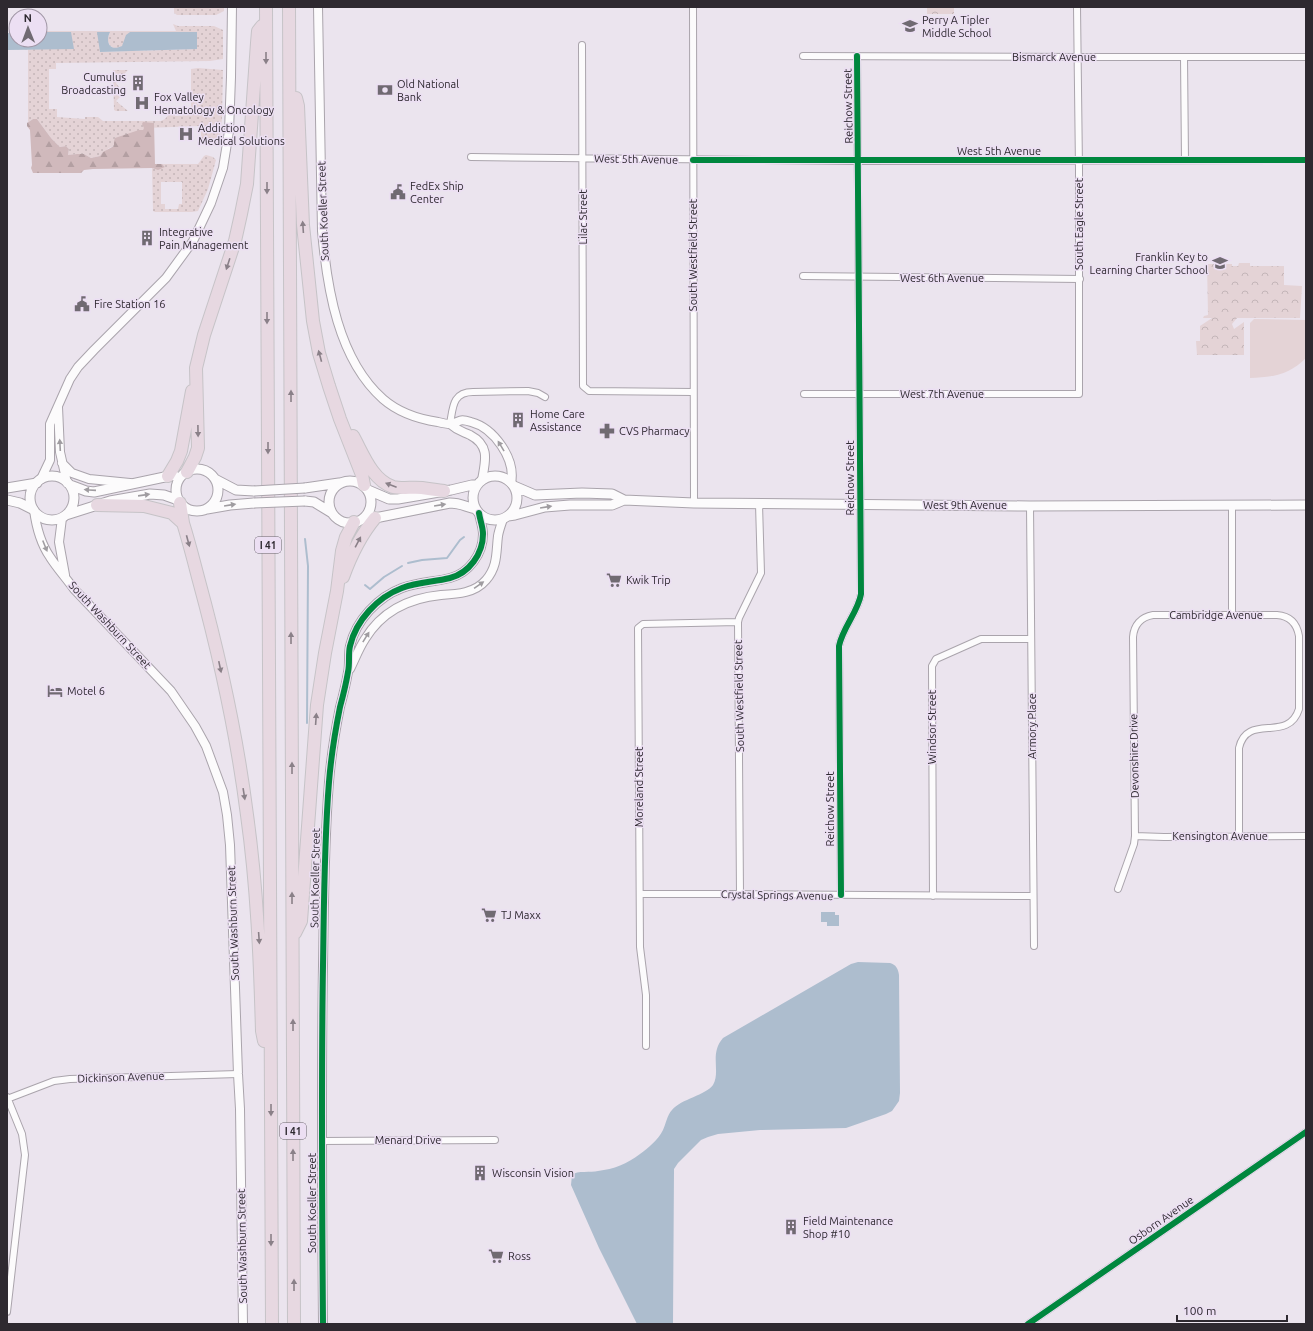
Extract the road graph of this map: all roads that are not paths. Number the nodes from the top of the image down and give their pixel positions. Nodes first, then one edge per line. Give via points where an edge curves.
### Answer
1 (232, 7) edge
2 (266, 7) edge
3 (289, 7) edge
4 (318, 7) edge
5 (693, 7) edge
6 (1077, 7) edge
7 (266, 20) junction
8 (582, 44) dead end
9 (803, 56) dead end
10 (857, 56) junction
11 (1077, 57) junction
12 (1184, 57) junction
13 (1306, 57) edge
14 (290, 62) junction
15 (470, 157) dead end
16 (582, 158) junction
17 (693, 160) junction
18 (1079, 160) junction
19 (1185, 160) junction
20 (1306, 160) edge
21 (858, 161) junction
22 (803, 276) dead end
23 (859, 277) junction
24 (1080, 278) junction
25 (196, 368) junction
26 (693, 392) junction
27 (804, 394) dead end
28 (859, 394) junction
29 (1079, 394) joint
30 (545, 397) dead end
31 (335, 404) junction
32 (58, 406) junction
33 (450, 424) junction
34 (62, 463) junction
35 (185, 473) junction
36 (168, 476) junction
37 (215, 479) junction
38 (39, 481) junction
39 (340, 483) junction
40 (480, 483) junction
41 (68, 484) junction
42 (135, 484) junction
43 (512, 485) junction
44 (7, 488) edge
45 (366, 488) junction
46 (444, 491) junction
47 (7, 500) edge
48 (624, 500) junction
49 (179, 501) junction
50 (694, 503) junction
51 (759, 504) junction
52 (860, 504) junction
53 (97, 505) junction
54 (1232, 505) junction
55 (1306, 505) edge
56 (1030, 506) junction
57 (33, 509) junction
58 (207, 509) junction
59 (477, 511) junction
60 (332, 513) junction
61 (64, 516) junction
62 (505, 517) junction
63 (375, 518) junction
64 (357, 521) junction
65 (183, 523) junction
66 (66, 576) junction
67 (337, 591) junction
68 (1232, 614) junction
69 (738, 622) junction
70 (1139, 622) joint
71 (1031, 639) junction
72 (348, 672) junction
73 (1135, 836) junction
74 (1239, 836) junction
75 (1306, 836) edge
76 (1118, 889) dead end
77 (640, 894) junction
78 (740, 894) junction
79 (841, 895) junction
80 (933, 896) junction
81 (1033, 896) junction
82 (292, 937) junction
83 (1034, 946) dead end
84 (646, 1046) dead end
85 (271, 1071) junction
86 (238, 1074) junction
87 (7, 1098) edge
88 (1306, 1132) edge
89 (495, 1140) dead end
90 (321, 1141) junction
91 (7, 1312) edge
92 (243, 1324) edge
93 (272, 1324) edge
94 (294, 1324) edge
95 (323, 1324) edge
96 (1028, 1324) edge

1 - 32 street via 229,131 223,168 211,203 193,241 176,265 78,368
2 - 7 highway, I 41
3 - 14 highway, I 41
4 - 33 street, South Koeller Street via 322,231 328,282 338,321 358,368 383,399 413,417
5 - 17 street, South Westfield Street
6 - 11 street, South Eagle Street
7 -> 25 highway via 258,31 247,184 241,214
7 -> 85 highway, I 41
8 - 16 street, Lilac Street
9 - 10 street, Bismarck Avenue
10 - 11 street, Bismarck Avenue
10 - 21 street, Reichow Street
11 - 12 street, Bismarck Avenue
11 - 18 street, South Eagle Street
12 - 13 street, Bismarck Avenue
12 - 19 street
31 -> 14 highway via 319,353 313,321 303,225 298,106
82 -> 14 highway, I 41
15 - 16 street, West 5th Avenue
16 - 17 street, West 5th Avenue
16 - 26 street, Lilac Street via 585,388 589,391
17 - 21 street, West 5th Avenue
17 - 26 street, South Westfield Street
18 - 19 street, West 5th Avenue
18 - 21 street, West 5th Avenue
18 - 24 street, South Eagle Street
19 - 20 street, West 5th Avenue
21 - 23 street, Reichow Street
22 - 23 street, West 6th Avenue
23 - 24 street, West 6th Avenue
23 - 28 street, Reichow Street
24 - 29 street, South Eagle Street
25 -> 35 highway via 198,448
25 - 36 highway via 181,451
26 - 50 street, South Westfield Street
27 - 28 street, West 7th Avenue
28 - 29 street, West 7th Avenue
28 - 52 street, Reichow Street
30 - 33 street via 528,391 465,393 454,402
31 - 45 highway
46 -> 31 highway via 395,487 380,479 371,468
34 -> 32 street
32 - 38 street via 50,424 50,460
33 - 40 street, South Koeller Street via 472,436 483,448 486,460
43 -> 33 street, South Koeller Street via 506,455 490,432 478,424 465,421
34 - 41 street
34 - 42 street via 72,473 89,479
35 - 36 main road
35 - 37 main road via 200,469 209,472
35 - 49 main road via 176,486
36 - 42 main road
37 - 39 main road, bridge via 236,490 254,491
37 - 58 main road via 218,496
38 - 41 main road via 55,477
38 - 44 main road
38 - 57 main road via 30,494
39 - 45 main road via 352,480
39 - 60 main road via 330,496
40 - 43 main road via 497,476 505,478
40 - 46 main road
40 - 59 main road via 473,497
42 -> 41 main road via 94,492
41 - 61 main road via 73,494 73,502 71,509
43 - 48 main road, West 9th Avenue via 535,495 612,494
43 - 62 main road via 517,494 517,502 514,510
45 - 46 main road via 389,498
45 - 64 main road via 372,503 366,516
47 - 57 main road via 20,502
48 - 50 main road, West 9th Avenue
62 -> 48 main road, West 9th Avenue via 545,507 612,505
53 -> 49 main road via 150,494 164,495
49 - 58 main road via 192,511
49 - 65 highway
50 - 51 main road, West 9th Avenue
51 - 52 main road, West 9th Avenue
51 - 69 street, South Westfield Street via 761,573
52 - 56 main road, West 9th Avenue
52 - 79 street, Reichow Street via 861,594 858,606 838,646
53 - 61 main road
53 - 65 highway via 144,506 172,513
54 - 55 main road, West 9th Avenue
54 - 56 main road, West 9th Avenue
54 - 68 street
56 - 71 street, Armory Place
57 - 61 main road via 46,519 54,520
57 -> 66 street, South Washburn Street via 49,556
58 -> 60 main road, bridge via 254,503 305,501 314,502
59 - 62 main road via 490,519
63 -> 59 main road via 450,503 462,504
59 - 72 street, South Koeller Street via 483,534 479,553 472,563 455,576 400,589 369,610 353,637
60 - 64 main road via 336,518 348,523
61 - 66 street, South Washburn Street via 59,542
72 -> 62 street, South Koeller Street via 371,630 393,610 424,597 467,592 487,579 496,562 498,534
63 - 64 main road
67 -> 63 highway via 358,542
64 - 67 highway via 346,537 342,551
65 -> 85 highway via 217,650 243,784 256,904 262,1031
66 - 86 street, South Washburn Street via 74,589 171,691 195,726 216,771 223,792 230,845
82 -> 67 highway via 301,921 317,704
68 - 70 street, Cambridge Avenue via 1153,615
68 - 74 street, Cambridge Avenue via 1277,615 1288,618 1296,626 1299,636 1298,709 1294,720 1280,728 1251,730 1240,743
69 - 77 street, Moreland Street via 643,624 638,628
69 - 78 street, South Westfield Street
70 - 73 street, Devonshire Drive via 1133,631
71 - 80 street, Windsor Street via 981,639 936,659 932,666
71 - 81 street, Armory Place
72 - 90 street, South Koeller Street via 333,748 326,819
73 - 74 street, Kensington Avenue
73 - 76 street, Devonshire Drive
74 - 75 street, Kensington Avenue
77 - 78 street, Crystal Springs Avenue
77 - 84 street, Moreland Street via 641,956 646,995
78 - 79 street, Crystal Springs Avenue
79 - 80 street, Crystal Springs Avenue
80 - 81 street, Crystal Springs Avenue
81 - 83 street, Armory Place
94 -> 82 highway, I 41
85 -> 93 highway, I 41
86 - 87 street, Dickinson Avenue via 70,1079 50,1082
86 - 92 street, South Washburn Street
87 - 91 street via 22,1134 25,1155
88 - 96 street, Osborn Avenue
89 - 90 street, Menard Drive
90 - 95 street, South Koeller Street

